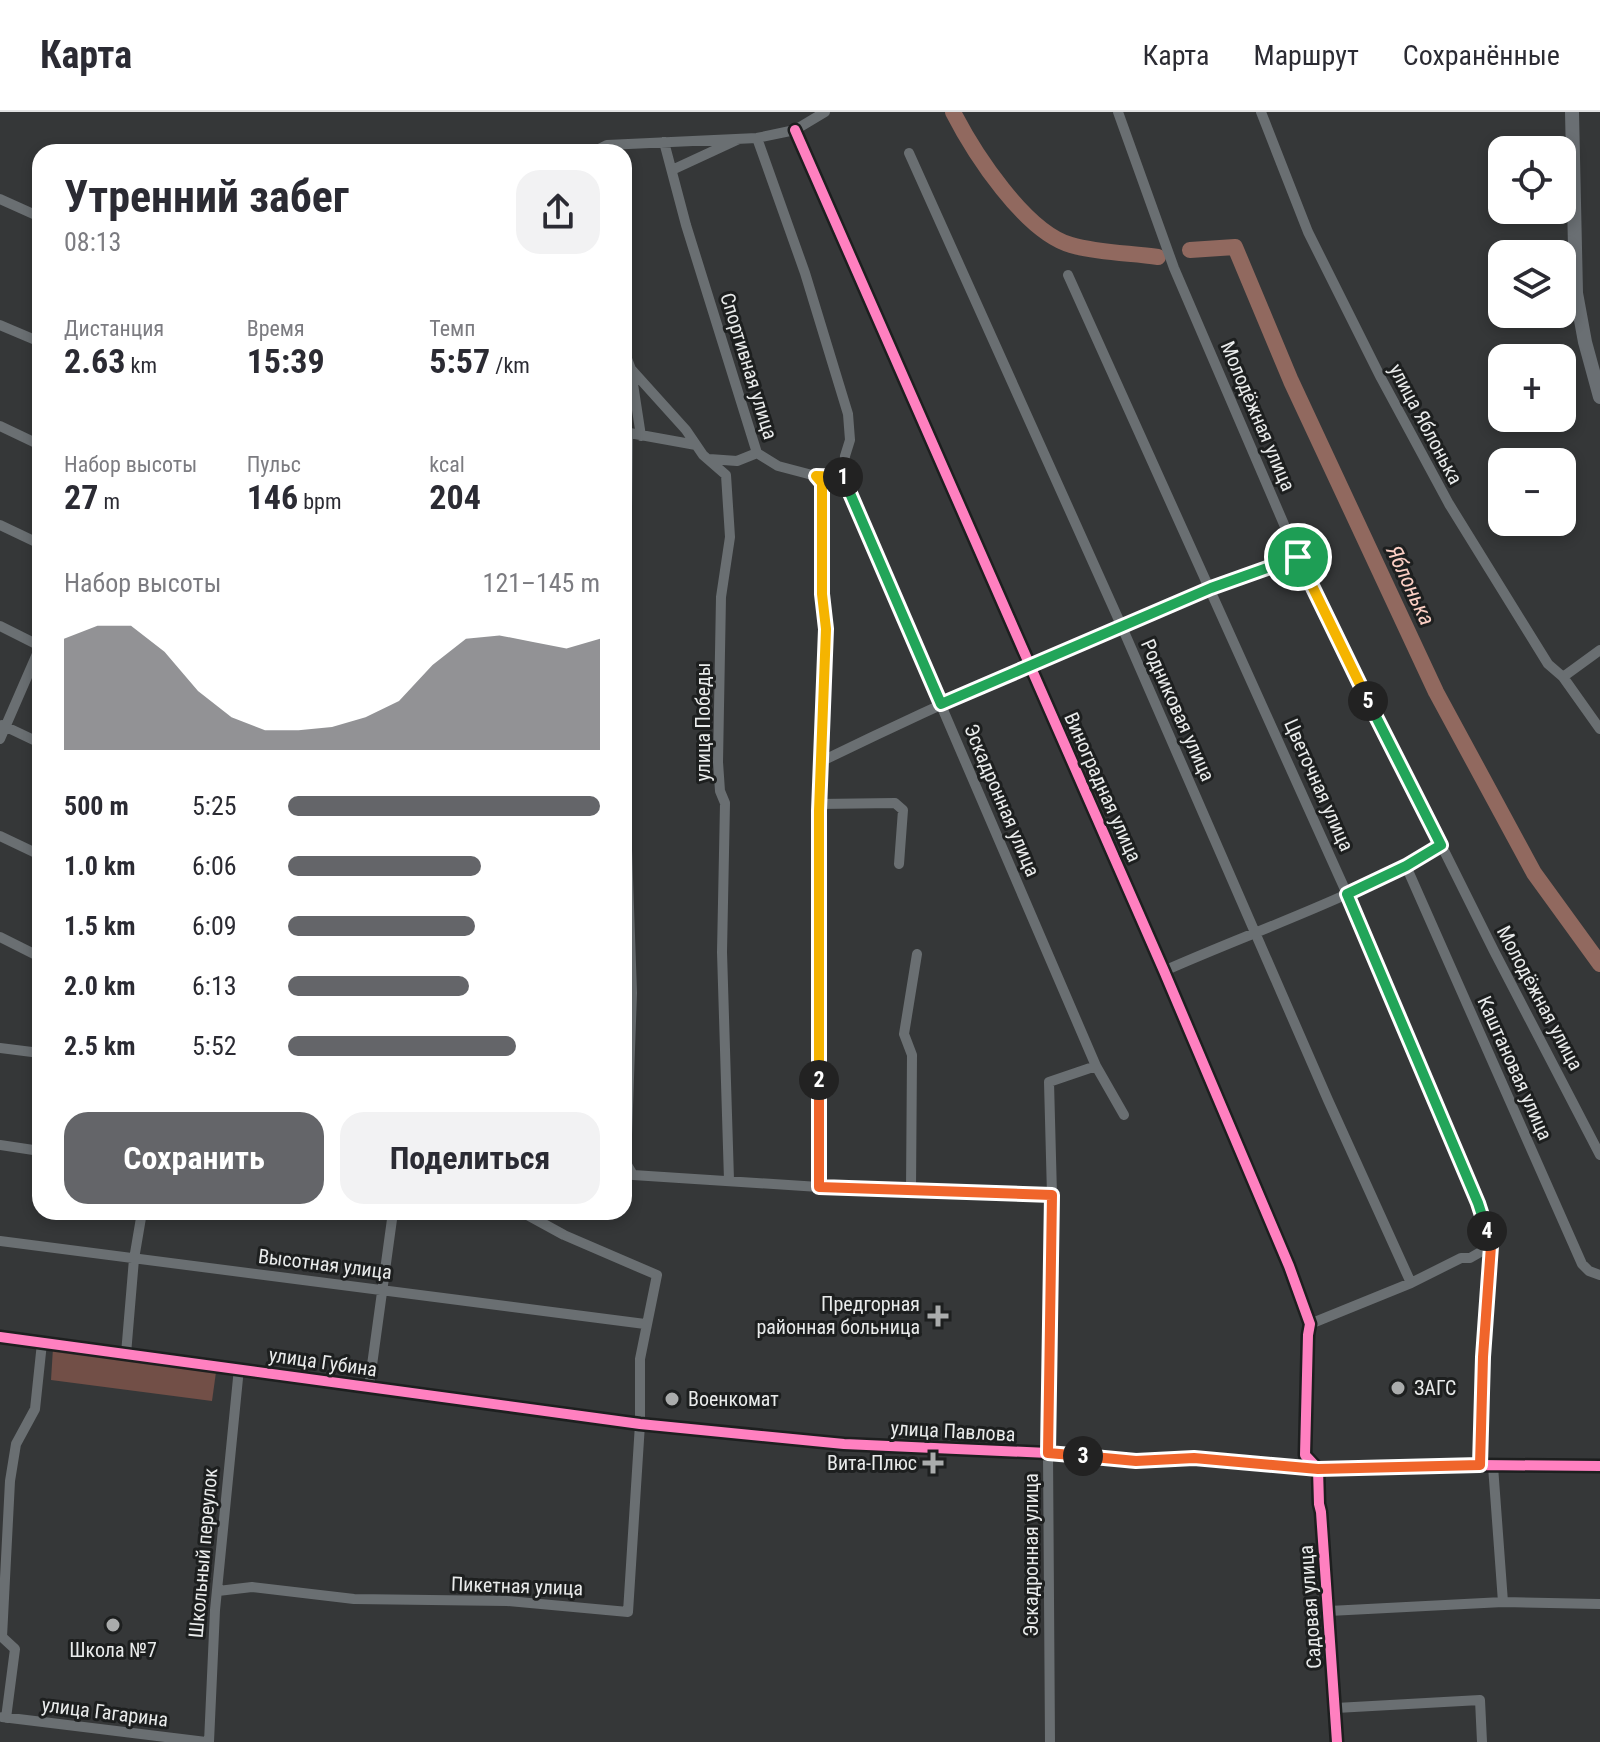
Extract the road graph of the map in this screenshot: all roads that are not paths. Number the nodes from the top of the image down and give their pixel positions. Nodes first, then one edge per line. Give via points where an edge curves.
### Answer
1 (825, 112) edge
2 (1118, 112) edge
3 (1261, 112) edge
4 (1572, 112) edge
5 (795, 130) junction
6 (743, 137) junction
7 (757, 138) junction
8 (664, 142) junction
9 (626, 144) edge
10 (909, 153) dead end
11 (672, 170) junction
12 (0, 199) edge
13 (32, 213) edge
14 (1068, 275) dead end
15 (0, 325) edge
16 (32, 339) edge
17 (632, 370) edge
18 (632, 376) edge
19 (1600, 397) edge
20 (0, 426) edge
21 (632, 434) edge
22 (641, 436) junction
23 (32, 441) edge
24 (696, 445) junction
25 (757, 453) junction
26 (708, 459) junction
27 (816, 476) junction
28 (843, 477) junction
29 (0, 525) edge
30 (32, 540) edge
31 (1298, 557) junction
32 (1211, 588) junction
33 (0, 626) edge
34 (1122, 627) junction
35 (32, 642) edge
36 (1600, 650) edge
37 (32, 663) edge
38 (1030, 667) junction
39 (1563, 677) junction
40 (941, 704) junction
41 (2, 726) edge
42 (1600, 729) edge
43 (0, 739) edge
44 (32, 739) edge
45 (820, 762) junction
46 (819, 804) junction
47 (0, 836) edge
48 (1441, 845) junction
49 (32, 851) edge
50 (899, 864) dead end
51 (1406, 866) junction
52 (1347, 894) junction
53 (1255, 931) junction
54 (0, 937) edge
55 (32, 953) edge
56 (917, 954) dead end
57 (1164, 971) junction
58 (0, 1048) edge
59 (32, 1052) edge
60 (1096, 1066) junction
61 (1124, 1115) dead end
62 (0, 1145) edge
63 (32, 1150) edge
64 (1600, 1155) edge
65 (632, 1173) edge
66 (729, 1180) junction
67 (819, 1187) junction
68 (911, 1190) junction
69 (1052, 1195) junction
70 (141, 1220) edge
71 (392, 1220) edge
72 (539, 1220) edge
73 (0, 1241) edge
74 (1491, 1246) junction
75 (134, 1259) junction
76 (1600, 1275) edge
77 (1411, 1283) junction
78 (382, 1289) junction
79 (645, 1324) junction
80 (1310, 1324) junction
81 (0, 1337) edge
82 (42, 1343) junction
83 (126, 1354) junction
84 (239, 1368) junction
85 (369, 1387) junction
86 (640, 1424) junction
87 (1048, 1453) junction
88 (1480, 1465) junction
89 (1493, 1466) junction
90 (1600, 1466) edge
91 (1318, 1469) junction
92 (218, 1591) junction
93 (1503, 1602) junction
94 (1600, 1604) edge
95 (1329, 1611) junction
96 (1336, 1708) junction
97 (3, 1717) edge
98 (207, 1742) edge
99 (1050, 1742) edge
100 (1337, 1742) edge
101 (1482, 1742) edge

1 - 5 street
2 - 31 street, Молодёжная улица via 1174,268
3 - 39 street, улица Яблонька via 1308,232 1389,392 1449,504 1548,664
4 - 19 main road via 1576,293
5 - 7 street
5 - 38 street, Виноградная улица
6 - 7 street
6 - 8 street
6 - 11 street
7 - 28 street via 848,414 850,440
8 - 9 street
8 - 11 street, Спортивная улица
10 - 34 street, Родниковая улица
11 - 25 street, Спортивная улица
12 - 13 street
14 - 32 street, Цветочная улица
15 - 16 street
17 - 24 street, улица Победы
18 - 22 street
20 - 23 street
21 - 22 street
22 - 24 street
24 - 26 street, улица Победы
25 - 26 street via 737,461
25 - 27 street, Спортивная улица via 778,466
26 - 66 street, улица Победы via 726,475 730,537 721,597 718,762 725,803 722,952
27 - 28 street, Спортивная улица
27 - 45 street via 822,483 826,629
28 - 40 street, Эскадронная улица
29 - 30 street
31 - 32 street
31 - 48 street, Молодёжная улица
32 - 34 street
32 - 52 street, Цветочная улица
33 - 35 street
34 - 38 street
34 - 53 street, Родниковая улица
36 - 39 street
37 - 41 street
38 - 40 street
38 - 57 street, Виноградная улица
39 - 42 street, улица Яблонька
40 - 45 street
40 - 60 street, Эскадронная улица
41 - 43 street
41 - 44 street
45 - 46 street
46 - 50 street via 895,803 903,810
46 - 67 street
47 - 49 street
48 - 51 street
48 - 64 street, Молодёжная улица
51 - 52 street
51 - 76 street, Каштановая улица via 1582,1264
52 - 53 street
52 - 74 street, Цветочная улица via 1478,1203
53 - 57 street
53 - 77 street, Родниковая улица
54 - 55 street
56 - 68 street via 904,1034 912,1055
57 - 80 street, Виноградная улица
58 - 59 street
60 - 61 street, Эскадронная улица
60 - 69 street, Эскадронная улица via 1049,1082
62 - 63 street
65 - 66 street
66 - 67 street
67 - 68 street
68 - 69 street
69 - 87 street, Эскадронная улица
70 - 75 street
71 - 78 street
72 - 79 street via 657,1275
73 - 75 street, Высотная улица
74 - 77 street
74 - 88 street, Цветочная улица
75 - 78 street, Высотная улица
75 - 83 street
77 - 80 street
78 - 79 street, Высотная улица
78 - 85 street
79 - 86 street
80 - 91 street, Виноградная улица via 1305,1455
81 - 82 street, улица Губина
82 - 83 street, улица Губина
82 - 97 street via 35,1409 16,1444 10,1481 2,1637 15,1649
83 - 84 street, улица Губина
84 - 85 street, улица Губина
84 - 92 street, Школьный переулок
85 - 86 street, улица Губина
86 - 87 street, улица Павлова via 844,1444
86 - 92 street, Пикетная улица via 628,1612 507,1601 354,1599 252,1587
87 - 91 street, улица Павлова
87 - 99 street, Эскадронная улица
88 - 89 street, улица Павлова
88 - 91 street, улица Павлова
89 - 90 street, улица Павлова
89 - 93 street
91 - 95 street, Садовая улица
92 - 98 street, Школьный переулок
93 - 94 street
93 - 95 street
95 - 96 street, Садовая улица
96 - 100 street, Садовая улица
96 - 101 street via 1480,1700
97 - 98 street, улица Гагарина

